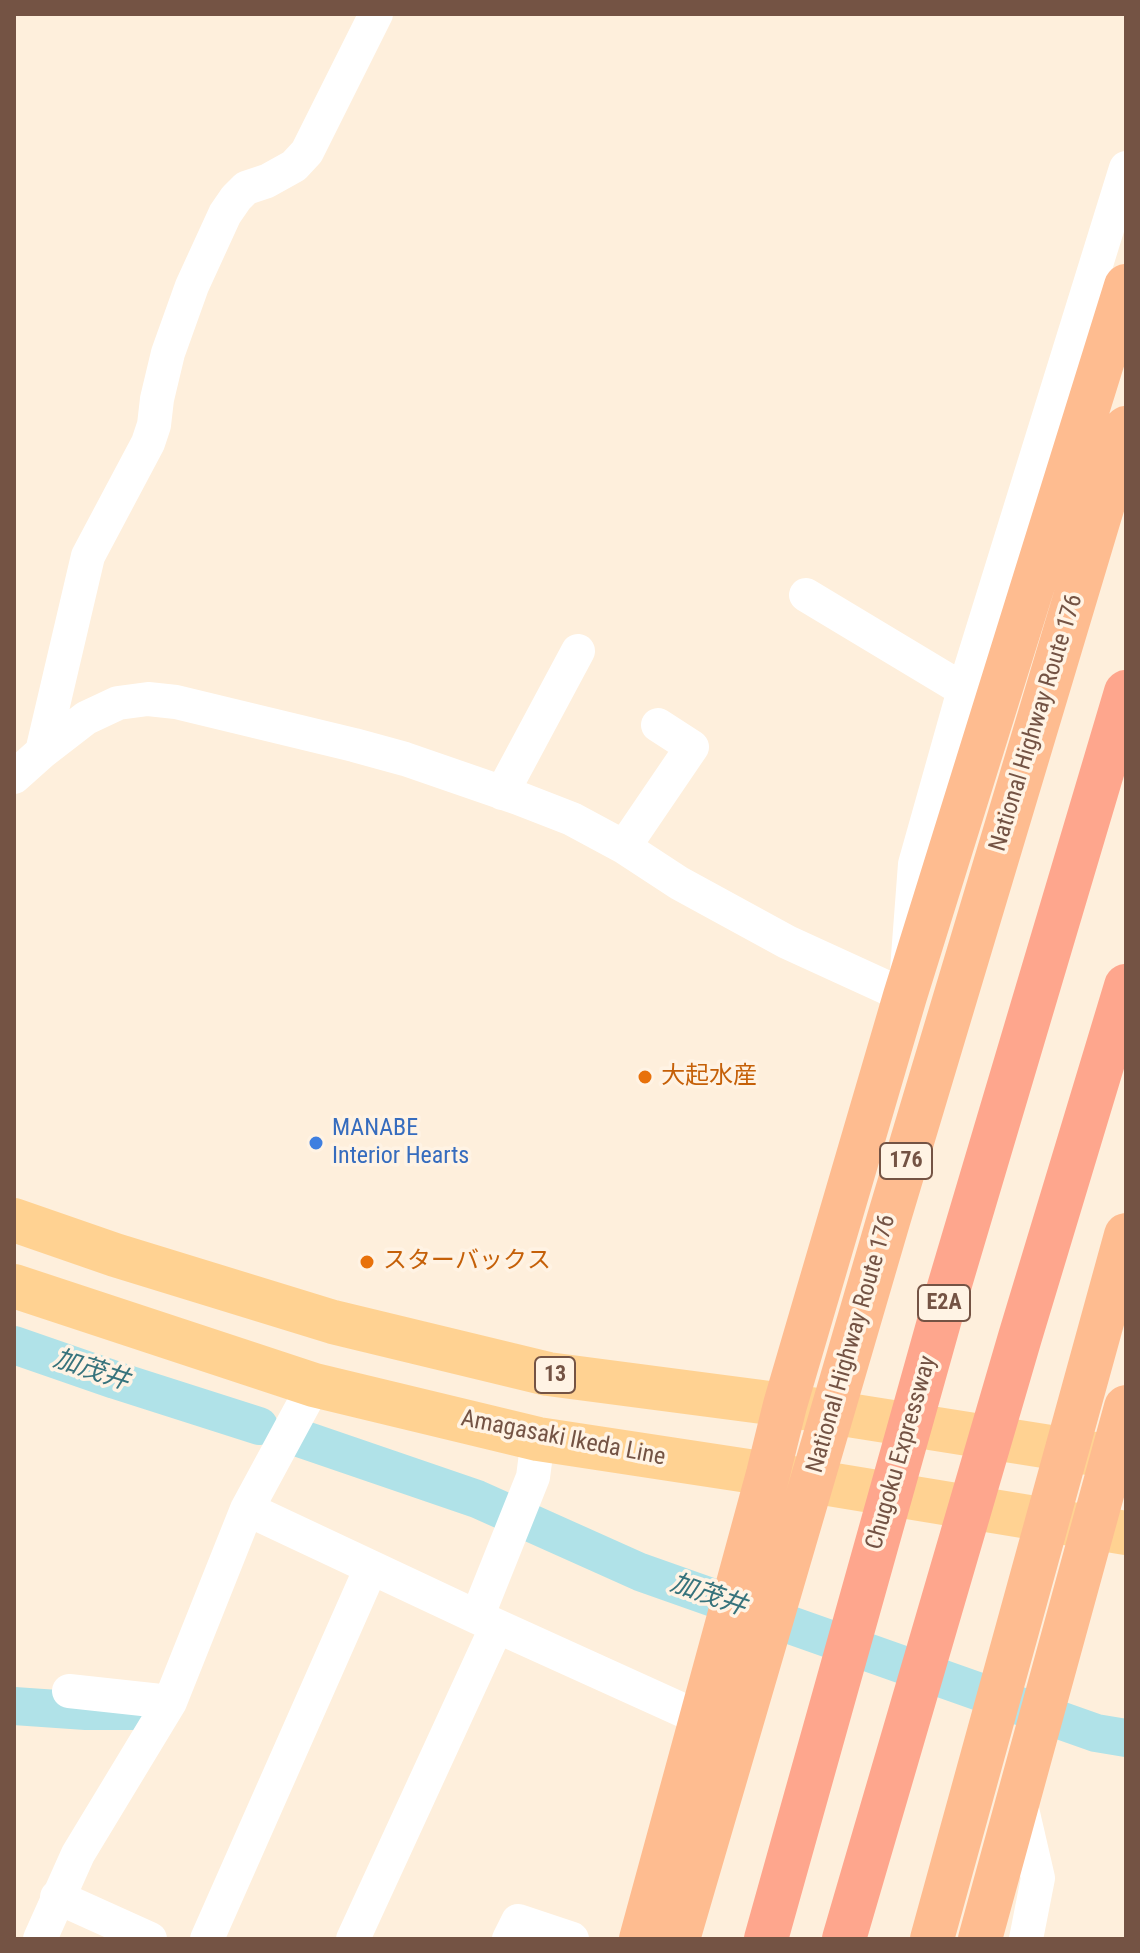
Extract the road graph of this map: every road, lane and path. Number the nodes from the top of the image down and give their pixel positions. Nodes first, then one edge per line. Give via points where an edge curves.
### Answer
1 (376, 14) edge
2 (1126, 168) edge
3 (1126, 286) edge
4 (1126, 428) edge
5 (806, 595) dead end
6 (578, 651) dead end
7 (964, 690) junction
8 (1126, 692) edge
9 (658, 725) dead end
10 (42, 752) junction
11 (14, 777) edge
12 (502, 793) junction
13 (624, 847) junction
14 (1126, 986) edge
15 (905, 996) junction
16 (14, 1220) edge
17 (1126, 1235) edge
18 (14, 1286) edge
19 (314, 1385) junction
20 (785, 1405) junction
21 (1126, 1407) edge
22 (538, 1439) junction
23 (1119, 1458) edge
24 (768, 1474) junction
25 (247, 1509) junction
26 (1110, 1530) edge
27 (371, 1568) junction
28 (487, 1622) junction
29 (69, 1691) dead end
30 (170, 1702) junction
31 (702, 1719) junction
32 (1019, 1795) junction
33 (57, 1897) junction
34 (769, 1928) edge
35 (40, 1939) edge
36 (150, 1939) edge
37 (207, 1939) edge
38 (353, 1939) edge
39 (509, 1939) edge
40 (572, 1939) edge
41 (641, 1939) edge
42 (678, 1939) edge
43 (844, 1939) edge
44 (932, 1939) edge
45 (980, 1939) edge
46 (1026, 1939) edge

1 - 10 street via 307,152 294,166 236,198 192,286 168,353 148,443 88,556
2 - 7 street
3 - 15 highway
4 - 42 highway, National Highway Route 176 / 176
5 - 7 street
6 - 12 street
7 - 15 street via 915,864
8 - 34 highway, Chugoku Expressway / E2A via 949,1289
9 - 13 street via 692,747
10 - 11 street
10 - 12 street via 86,718 118,703 148,699 354,745
12 - 13 street via 572,819
13 - 15 street via 787,942
14 - 43 highway
15 - 20 highway
16 - 20 main road, 13 via 318,1318 548,1374
17 - 44 highway
18 - 19 main road, Amagasaki Ikeda Line
19 - 22 main road, Amagasaki Ikeda Line
19 - 25 street
20 - 23 main road, 13
20 - 24 highway
21 - 23 highway
22 - 24 main road, Amagasaki Ikeda Line
22 - 28 street via 533,1477
23 - 26 highway
24 - 26 main road, Amagasaki Ikeda Line
24 - 31 highway
25 - 27 street
25 - 30 street
26 - 32 highway
27 - 28 street
27 - 37 street
28 - 31 street
28 - 38 street
29 - 30 street
30 - 33 street
31 - 41 highway
32 - 45 highway
32 - 46 street via 1038,1878
33 - 35 street
33 - 36 street
39 - 40 street via 518,1921

